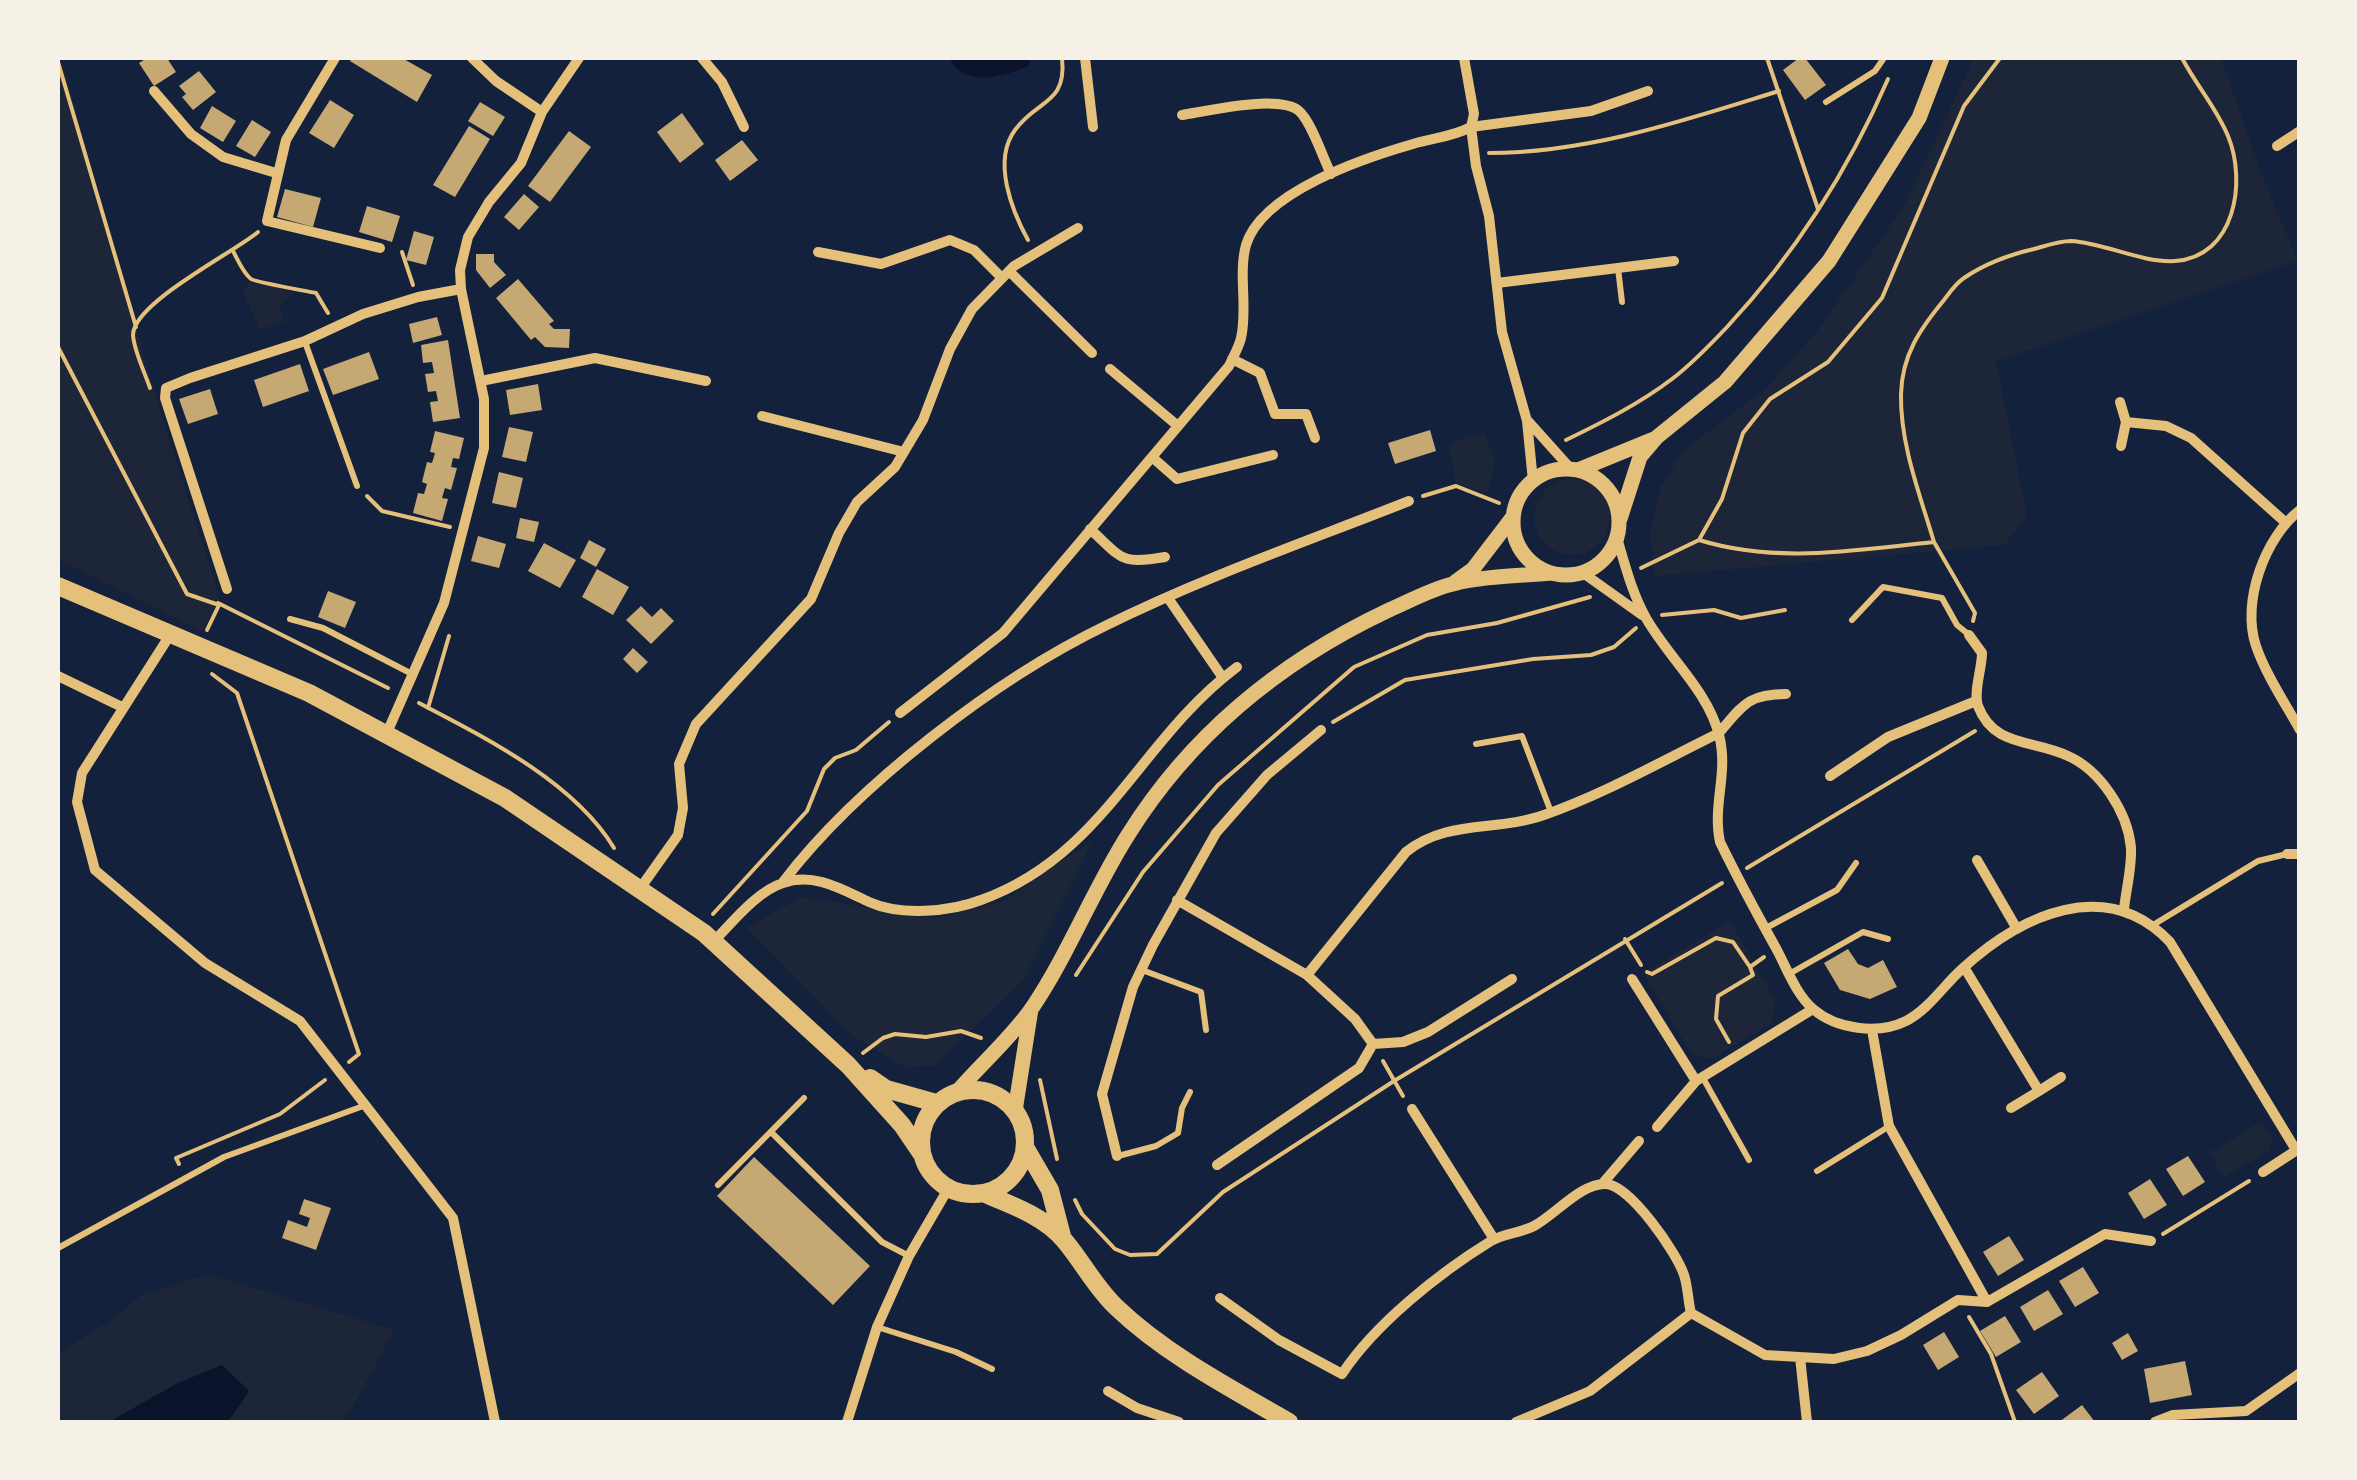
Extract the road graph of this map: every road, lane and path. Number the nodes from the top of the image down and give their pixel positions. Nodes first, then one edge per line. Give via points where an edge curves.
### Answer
1 (335, 58) edge
2 (472, 58) edge
3 (579, 58) edge
4 (702, 58) edge
5 (1062, 58) edge
6 (1084, 58) edge
7 (1464, 58) edge
8 (1767, 58) edge
9 (1884, 58) edge
10 (1942, 58) edge
11 (2000, 58) edge
12 (2182, 58) edge
13 (58, 62) edge
14 (1891, 72) dead end
15 (1648, 91) dead end
16 (154, 92) dead end
17 (1780, 92) junction
18 (1826, 102) dead end
19 (542, 112) junction
20 (1182, 115) dead end
21 (744, 127) dead end
22 (1094, 127) dead end
23 (1471, 127) junction
24 (2300, 131) edge
25 (2277, 146) dead end
26 (1474, 152) junction
27 (276, 173) junction
28 (1331, 174) junction
29 (1818, 210) junction
30 (267, 221) junction
31 (1078, 228) dead end
32 (380, 248) dead end
33 (233, 251) junction
34 (402, 252) dead end
35 (818, 252) dead end
36 (1035, 253) junction
37 (1674, 261) dead end
38 (1618, 268) junction
39 (1005, 275) junction
40 (1497, 283) junction
41 (461, 289) junction
42 (418, 297) junction
43 (1622, 302) dead end
44 (136, 327) junction
45 (333, 328) junction
46 (304, 341) junction
47 (58, 347) edge
48 (1092, 353) dead end
49 (1232, 359) junction
50 (1110, 369) dead end
51 (481, 380) junction
52 (706, 382) dead end
53 (2120, 402) dead end
54 (168, 406) junction
55 (762, 416) dead end
56 (1528, 421) junction
57 (2126, 422) junction
58 (1178, 426) junction
59 (1657, 437) junction
60 (1315, 438) dead end
61 (1553, 446) junction
62 (2121, 446) dead end
63 (904, 452) junction
64 (1274, 455) dead end
65 (1152, 457) junction
66 (1575, 470) junction
67 (1532, 481) junction
68 (357, 486) joint
69 (1408, 500) joint
70 (1499, 503) dead end
71 (2300, 510) edge
72 (1514, 516) junction
73 (1620, 519) junction
74 (2284, 522) junction
75 (464, 530) junction
76 (1090, 530) junction
77 (1617, 538) junction
78 (1698, 540) junction
79 (1934, 542) junction
80 (1165, 556) dead end
81 (1551, 573) junction
82 (1583, 573) junction
83 (1628, 574) junction
84 (1452, 584) junction
85 (58, 586) edge
86 (213, 587) dead end
87 (227, 589) dead end
88 (1168, 598) junction
89 (219, 605) junction
90 (1785, 610) dead end
91 (290, 619) dead end
92 (1647, 619) junction
93 (1852, 620) dead end
94 (452, 626) dead end
95 (170, 635) junction
96 (1969, 635) junction
97 (198, 647) junction
98 (1237, 667) dead end
99 (58, 676) edge
100 (415, 676) junction
101 (1223, 678) junction
102 (1786, 694) dead end
103 (405, 696) junction
104 (1976, 701) junction
105 (122, 707) junction
106 (428, 708) junction
107 (900, 713) joint
108 (1321, 730) joint
109 (2300, 730) edge
110 (1719, 734) junction
111 (386, 735) junction
112 (1476, 744) dead end
113 (1830, 776) dead end
114 (1552, 812) junction
115 (616, 852) dead end
116 (2286, 854) joint
117 (2300, 854) edge
118 (1977, 860) dead end
119 (1856, 863) dead end
120 (783, 882) junction
121 (639, 890) junction
122 (1178, 900) junction
123 (2124, 909) junction
124 (2154, 925) junction
125 (728, 927) junction
126 (1765, 928) junction
127 (2017, 929) junction
128 (1625, 939) dead end
129 (1888, 939) dead end
130 (713, 942) junction
131 (1776, 950) junction
132 (1750, 967) junction
133 (1964, 967) junction
134 (1141, 970) junction
135 (1790, 974) junction
136 (1307, 975) junction
137 (1512, 979) dead end
138 (1632, 979) dead end
139 (1031, 1009) junction
140 (1813, 1010) junction
141 (1206, 1030) dead end
142 (1872, 1030) junction
143 (1373, 1044) junction
144 (1733, 1048) dead end
145 (994, 1049) junction
146 (848, 1065) junction
147 (338, 1070) junction
148 (2061, 1077) dead end
149 (1699, 1079) junction
150 (2038, 1091) junction
151 (1190, 1092) dead end
152 (956, 1093) junction
153 (804, 1098) dead end
154 (936, 1104) junction
155 (366, 1106) junction
156 (2012, 1108) dead end
157 (1412, 1110) joint
158 (1015, 1112) junction
159 (1890, 1126) junction
160 (1657, 1128) dead end
161 (771, 1132) junction
162 (1640, 1141) dead end
163 (1025, 1148) junction
164 (2298, 1149) edge
165 (921, 1154) junction
166 (1117, 1156) joint
167 (1749, 1160) dead end
168 (1217, 1165) dead end
169 (1817, 1171) dead end
170 (2264, 1172) joint
171 (185, 1181) junction
172 (1603, 1184) junction
173 (718, 1185) dead end
174 (948, 1189) junction
175 (985, 1194) junction
176 (1062, 1236) junction
177 (1494, 1239) junction
178 (2151, 1242) joint
179 (58, 1248) edge
180 (909, 1256) junction
181 (1220, 1298) dead end
182 (1958, 1300) junction
183 (1987, 1302) junction
184 (1690, 1313) junction
185 (877, 1327) junction
186 (1800, 1357) junction
187 (992, 1369) dead end
188 (2300, 1373) edge
189 (1108, 1391) dead end
190 (495, 1422) edge
191 (847, 1422) edge
192 (1179, 1422) edge
193 (1288, 1422) edge
194 (1516, 1422) edge
195 (1806, 1422) edge
196 (2015, 1422) edge
197 (2155, 1422) edge

1 - 27 street via 286,140
2 - 19 street
3 - 19 street
4 - 21 street
5 - 36 path via 1064,78 1053,99 1013,132 1007,156 1006,191
6 - 22 street
7 - 23 street
8 - 17 path
9 - 18 lane via 1876,71
10 - 59 street via 1919,118 1829,261 1725,382
11 - 78 path via 1964,106 1882,298 1828,362 1770,399 1743,433 1722,499
12 - 79 path via 2229,139 2237,176 2230,221 2220,240 2195,257 2172,261 2066,241 2002,256 1961,280 1908,352 1901,395 1908,455
13 - 44 path
14 - 29 path
15 - 23 street via 1591,111
16 - 27 street via 191,134 223,157
17 - 26 path via 1634,135
17 - 29 path
19 - 41 street via 521,163 468,238
20 - 28 street via 1290,106 1302,112
23 - 26 street
23 - 28 street
24 - 25 street
26 - 40 street
27 - 30 street
28 - 49 street via 1282,200 1255,228 1246,246 1241,338
29 - 61 path via 1768,283 1674,378 1622,413
30 - 32 street
30 - 33 path
31 - 36 street
33 - 44 path via 159,299
33 - 45 path via 249,278 316,293
34 - 42 path
35 - 39 street via 881,264 950,240
36 - 39 street
37 - 38 street
38 - 40 street
38 - 43 lane
39 - 48 street
39 - 63 street via 972,309
40 - 56 street via 1502,332
41 - 42 street
41 - 51 street
42 - 45 street
44 - 54 path via 154,402
45 - 46 street
46 - 54 street via 166,388
46 - 68 lane
47 - 89 path via 187,594
49 - 58 street
49 - 60 street via 1260,373 1275,414 1306,414
50 - 58 street
51 - 52 street via 595,358
51 - 75 street via 484,448
53 - 57 street
54 - 87 street
55 - 63 street
56 - 61 street
56 - 67 street
57 - 62 street
57 - 74 street via 2166,426 2191,438
58 - 65 street
59 - 66 street
59 - 73 street via 1635,467
61 - 66 street
63 - 121 street via 857,502 812,599 696,724 679,764 678,835
64 - 65 street via 1178,478
65 - 76 street
66 - 67 street
66 - 73 street via 1610,491
67 - 72 street
68 - 75 path via 382,511
69 - 70 path via 1456,486
69 - 88 street
71 - 74 street
72 - 81 street via 1522,551
72 - 84 street via 1473,569
73 - 77 street
74 - 109 street via 2257,578 2252,612 2255,644
75 - 100 street
76 - 80 street via 1125,561
76 - 107 street via 1002,633
77 - 82 street via 1610,553
77 - 83 street
78 - 79 path via 1774,555
78 - 83 path
79 - 96 path via 1975,613
81 - 82 street
81 - 84 street
82 - 92 street
83 - 92 street
84 - 139 street via 1307,653 1208,734 1151,799
85 - 95 main road
86 - 89 path
88 - 101 street
88 - 120 street via 1058,651 957,718 866,794
89 - 97 path
89 - 103 path
90 - 92 path via 1741,618 1714,610
91 - 100 lane via 324,628
92 - 108 path via 1591,655 1404,680
92 - 110 street
93 - 96 lane via 1883,587 1942,598
94 - 106 path
95 - 97 main road
95 - 105 street
96 - 104 street via 1982,653
97 - 111 main road via 309,693
97 - 147 path via 213,677 237,693 359,1054
98 - 101 street
99 - 105 street
100 - 103 street
101 - 120 street via 1182,716 1074,846 978,902 906,910 820,882
102 - 110 street via 1758,694
103 - 106 path
103 - 111 street
104 - 113 street via 1888,737
104 - 123 street via 2002,738 2068,755 2094,773 2125,820 2131,849
105 - 147 street via 82,772 76,802 95,870 205,963 300,1021
106 - 115 path via 547,780 600,826
107 - 125 path via 824,769 807,811 712,914
108 - 122 street via 1216,833
110 - 114 street
110 - 126 street via 1720,842
111 - 121 main road via 505,798
112 - 114 lane via 1522,736
114 - 136 street via 1423,838
116 - 117 street
116 - 124 lane via 2258,861
118 - 127 street
119 - 126 lane via 1836,890
120 - 125 street
121 - 130 main road
122 - 134 street
122 - 136 street
123 - 124 street
123 - 127 street via 2062,910
124 - 164 street
125 - 130 street
126 - 131 street
127 - 133 street
128 - 132 path via 1652,974 1716,938 1733,942
129 - 135 lane via 1864,932
130 - 146 main road
131 - 132 path
131 - 135 street
132 - 144 path via 1753,975 1718,996 1716,1019
133 - 142 street via 1905,1022
133 - 150 street
134 - 141 lane via 1201,992
134 - 166 street via 1102,1094
135 - 140 street
136 - 143 street
137 - 143 street via 1428,1032
138 - 149 street
139 - 145 street
139 - 158 street
140 - 142 street
140 - 149 street
142 - 159 street
143 - 157 path
143 - 168 street via 1359,1068
145 - 146 path via 961,1031 895,1034
145 - 152 street
146 - 154 main road via 886,1089
146 - 165 main road
147 - 155 street
147 - 171 path via 280,1114 176,1158
148 - 150 street
149 - 160 street
149 - 167 lane
150 - 156 street
151 - 166 lane via 1178,1133
152 - 154 main road
152 - 158 main road via 988,1092
153 - 161 lane
154 - 165 main road via 924,1121
155 - 171 lane via 224,1157
155 - 190 street via 454,1218
157 - 177 street
158 - 163 main road
159 - 169 lane
159 - 183 street
161 - 173 lane
161 - 180 lane via 882,1242
162 - 172 street
163 - 175 main road via 1012,1177
163 - 176 main road via 1050,1190
164 - 170 street
165 - 174 main road
170 - 178 path
171 - 179 lane
172 - 177 street via 1532,1227
172 - 184 street via 1632,1196 1674,1257 1684,1273
174 - 175 main road
174 - 180 street
175 - 176 main road
176 - 193 main road via 1114,1306 1144,1331
177 - 181 street via 1417,1295 1342,1374
178 - 183 street via 2105,1234
180 - 185 street
182 - 183 street
182 - 186 street via 1867,1351 1834,1359
182 - 196 path via 1990,1354
184 - 186 street via 1765,1354
184 - 194 street via 1590,1390
185 - 187 lane
185 - 191 street
186 - 195 street
188 - 197 street via 2246,1412
189 - 192 street

